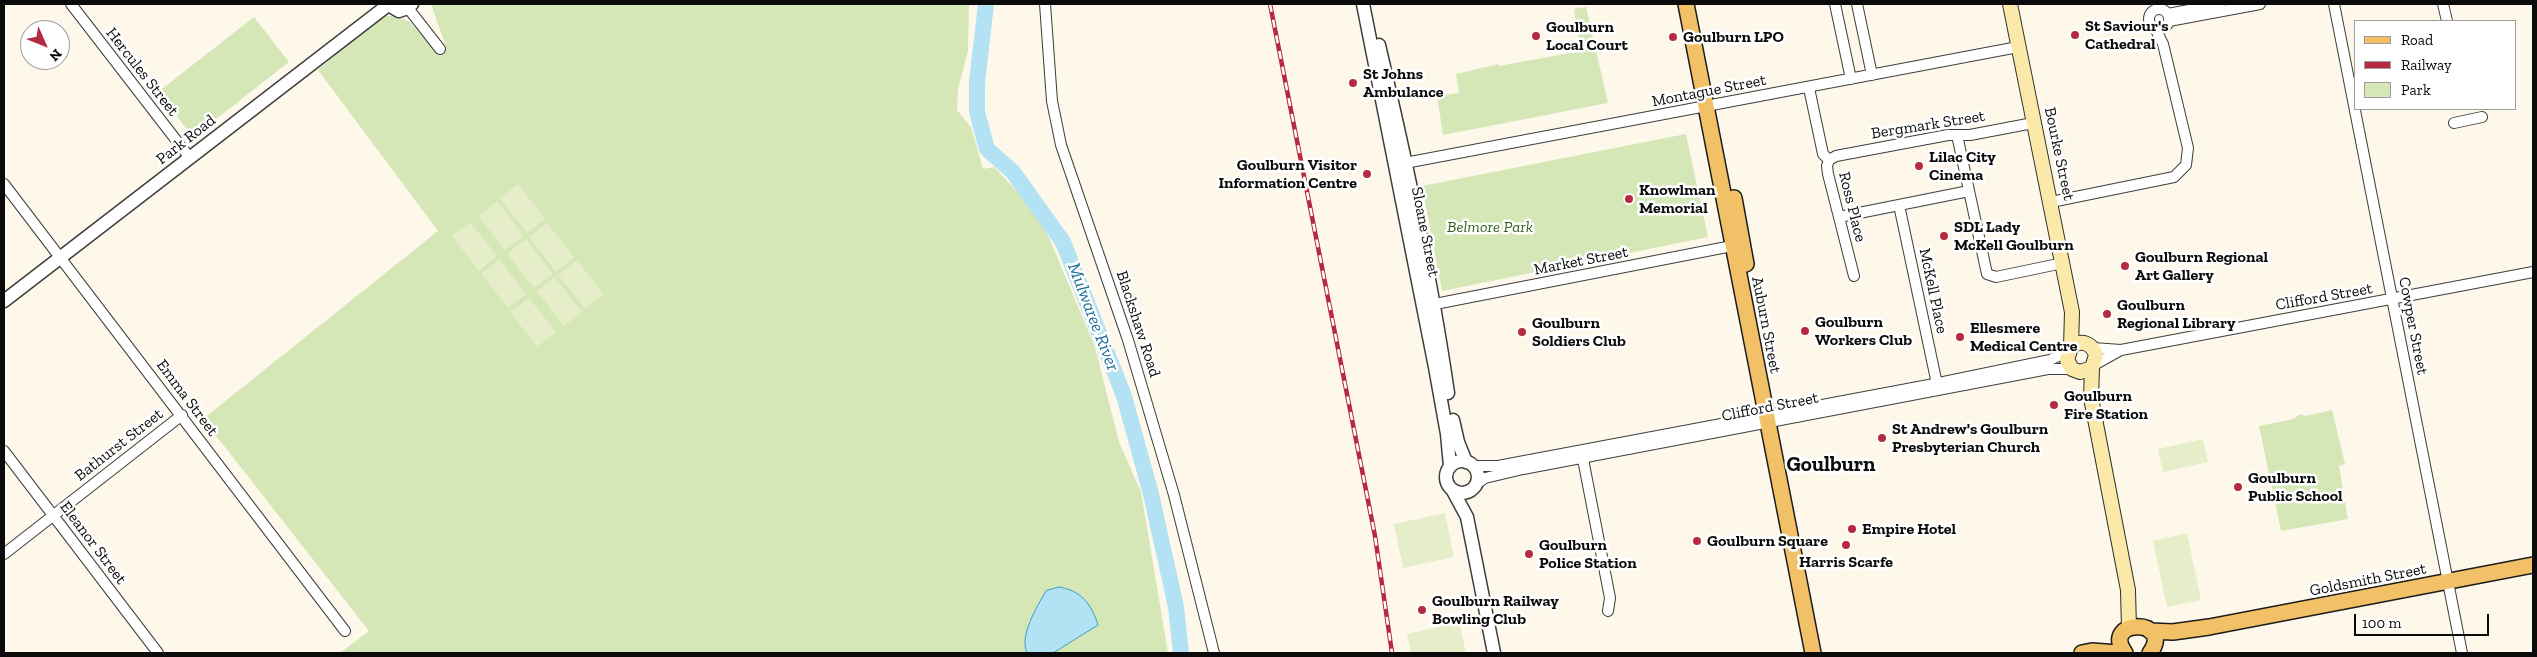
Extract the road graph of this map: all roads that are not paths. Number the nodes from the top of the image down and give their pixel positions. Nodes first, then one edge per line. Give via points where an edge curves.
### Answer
1 (71, 4) edge
2 (387, 4) edge
3 (1045, 4) edge
4 (1363, 4) edge
5 (1370, 4) edge
6 (1686, 4) edge
7 (1693, 4) edge
8 (1835, 4) edge
9 (1857, 4) edge
10 (2010, 4) edge
11 (2220, 4) edge
12 (2258, 4) edge
13 (2334, 4) edge
14 (2443, 4) edge
15 (410, 6) edge
16 (2235, 6) edge
17 (2203, 11) junction
18 (2160, 15) edge
19 (2447, 20) edge
20 (2018, 47) junction
21 (440, 49) dead end
22 (1872, 75) junction
23 (1851, 79) junction
24 (1809, 88) junction
25 (2354, 104) edge
26 (1711, 106) junction
27 (2355, 110) edge
28 (2466, 110) edge
29 (1385, 113) junction
30 (2482, 117) dead end
31 (2468, 120) junction
32 (2033, 123) junction
33 (2454, 123) dead end
34 (1383, 132) dead end
35 (1957, 134) junction
36 (190, 158) junction
37 (1829, 160) junction
38 (1405, 163) junction
39 (4, 184) edge
40 (1969, 191) junction
41 (2051, 202) junction
42 (1899, 205) junction
43 (1839, 217) junction
44 (1407, 224) junction
45 (1732, 246) junction
46 (60, 258) junction
47 (2063, 263) junction
48 (2533, 272) edge
49 (1854, 276) dead end
50 (2393, 300) junction
51 (4, 301) edge
52 (1435, 304) junction
53 (2072, 312) junction
54 (2090, 346) junction
55 (2069, 349) junction
56 (2120, 350) junction
57 (2094, 366) junction
58 (1435, 367) junction
59 (2074, 370) junction
60 (1955, 384) junction
61 (1935, 387) junction
62 (2091, 398) junction
63 (182, 415) junction
64 (1771, 419) junction
65 (4, 451) edge
66 (1582, 454) junction
67 (1470, 464) junction
68 (1450, 466) junction
69 (1473, 488) junction
70 (1453, 491) junction
71 (54, 516) junction
72 (1467, 517) junction
73 (4, 554) edge
74 (2533, 565) edge
75 (2448, 582) junction
76 (1608, 611) dead end
77 (2209, 627) junction
78 (2135, 630) junction
79 (345, 631) dead end
80 (2087, 652) edge
81 (2151, 652) edge
82 (158, 653) edge
83 (1214, 653) edge
84 (1494, 653) edge
85 (1813, 653) edge
86 (1820, 653) edge
87 (2118, 653) edge
88 (2125, 653) edge
89 (2462, 653) edge

1 - 36 street, Hercules Street
2 - 15 street via 398,11
2 - 36 street, Park Road
3 - 83 street, Blackshaw Road via 1052,101 1061,145 1131,349 1176,502
4 - 29 street, Sloane Street
5 - 38 street, Sloane Street
6 - 26 main road, Auburn Street
7 - 26 main road, Auburn Street
8 - 23 street
9 - 22 street
10 - 20 main road, Bourke Street
11 - 17 street
12 - 16 street
13 - 25 street, Cowper Street
14 - 19 street
15 - 21 street
16 - 17 street
17 - 18 street
18 - 41 street via 2163,44 2188,148 2186,165 2174,177
20 - 22 street, Montague Street
20 - 32 main road, Bourke Street
22 - 23 street, Montague Street
23 - 24 street, Montague Street
24 - 26 street, Montague Street
24 - 37 street, Ross Place via 1823,154
26 - 38 street, Montague Street
26 - 45 main road, Auburn Street
26 - 64 main road, Auburn Street via 1738,218
27 - 50 street, Cowper Street
28 - 31 street
29 - 34 street
29 - 44 street, Sloane Street
30 - 31 street
31 - 33 street
32 - 35 street, Bergmark Street via 1970,135
32 - 41 main road, Bourke Street
35 - 37 street, Bergmark Street via 1836,156
35 - 40 street
36 - 46 street, Park Road
37 - 43 street, Ross Place via 1827,166
38 - 44 street via 1402,169 1409,209
38 - 52 street, Sloane Street
39 - 46 street, Emma Street
40 - 42 street
40 - 47 street via 1987,274 1996,277
41 - 47 main road, Bourke Street
42 - 43 street
42 - 61 street, McKell Place
43 - 49 street, Ross Place
44 - 58 street, Sloane Street
45 - 52 street, Market Street
45 - 64 main road, Auburn Street
46 - 51 street, Park Road
46 - 63 street, Emma Street
47 - 53 main road, Bourke Street
48 - 50 street, Clifford Street
50 - 56 street, Clifford Street
50 - 75 street, Cowper Street
52 - 58 street via 1430,319 1436,349
52 - 67 street, Sloane Street via 1458,442
53 - 54 main road, Bourke Street
53 - 55 main road, Bourke Street
54 - 55 main road via 2078,343
54 - 56 street, Clifford Street
54 - 57 main road via 2096,355
55 - 59 main road via 2067,360
55 - 60 street, Clifford Street via 2050,360
56 - 57 street, Clifford Street
57 - 59 main road via 2085,372
57 - 62 main road
58 - 68 street, Sloane Street via 1448,434
59 - 60 street, Clifford Street via 2048,369
59 - 62 main road
60 - 61 street, Clifford Street
61 - 64 street, Clifford Street
62 - 78 main road
63 - 71 street, Bathurst Street
63 - 79 street, Emma Street
64 - 66 street, Clifford Street
64 - 85 main road, Auburn Street
64 - 86 main road, Auburn Street
65 - 71 street, Eleanor Street
66 - 67 street, Clifford Street via 1483,468
66 - 69 street, Clifford Street via 1485,478
66 - 76 street via 1610,598
67 - 68 street via 1456,462
67 - 69 street via 1478,475
68 - 70 street via 1446,476
69 - 70 street via 1462,493
69 - 72 street
70 - 72 street
71 - 73 street, Bathurst Street
71 - 82 street, Eleanor Street
72 - 84 street
74 - 75 main road, Goldsmith Street
75 - 77 main road, Goldsmith Street
75 - 89 street, Cowper Street
77 - 78 main road, Goldsmith Street via 2173,632
77 - 81 main road, Goldsmith Street via 2174,638
78 - 80 main road, Goldsmith Street
78 - 81 main road via 2154,642
78 - 88 main road via 2121,646
80 - 87 main road, Goldsmith Street

